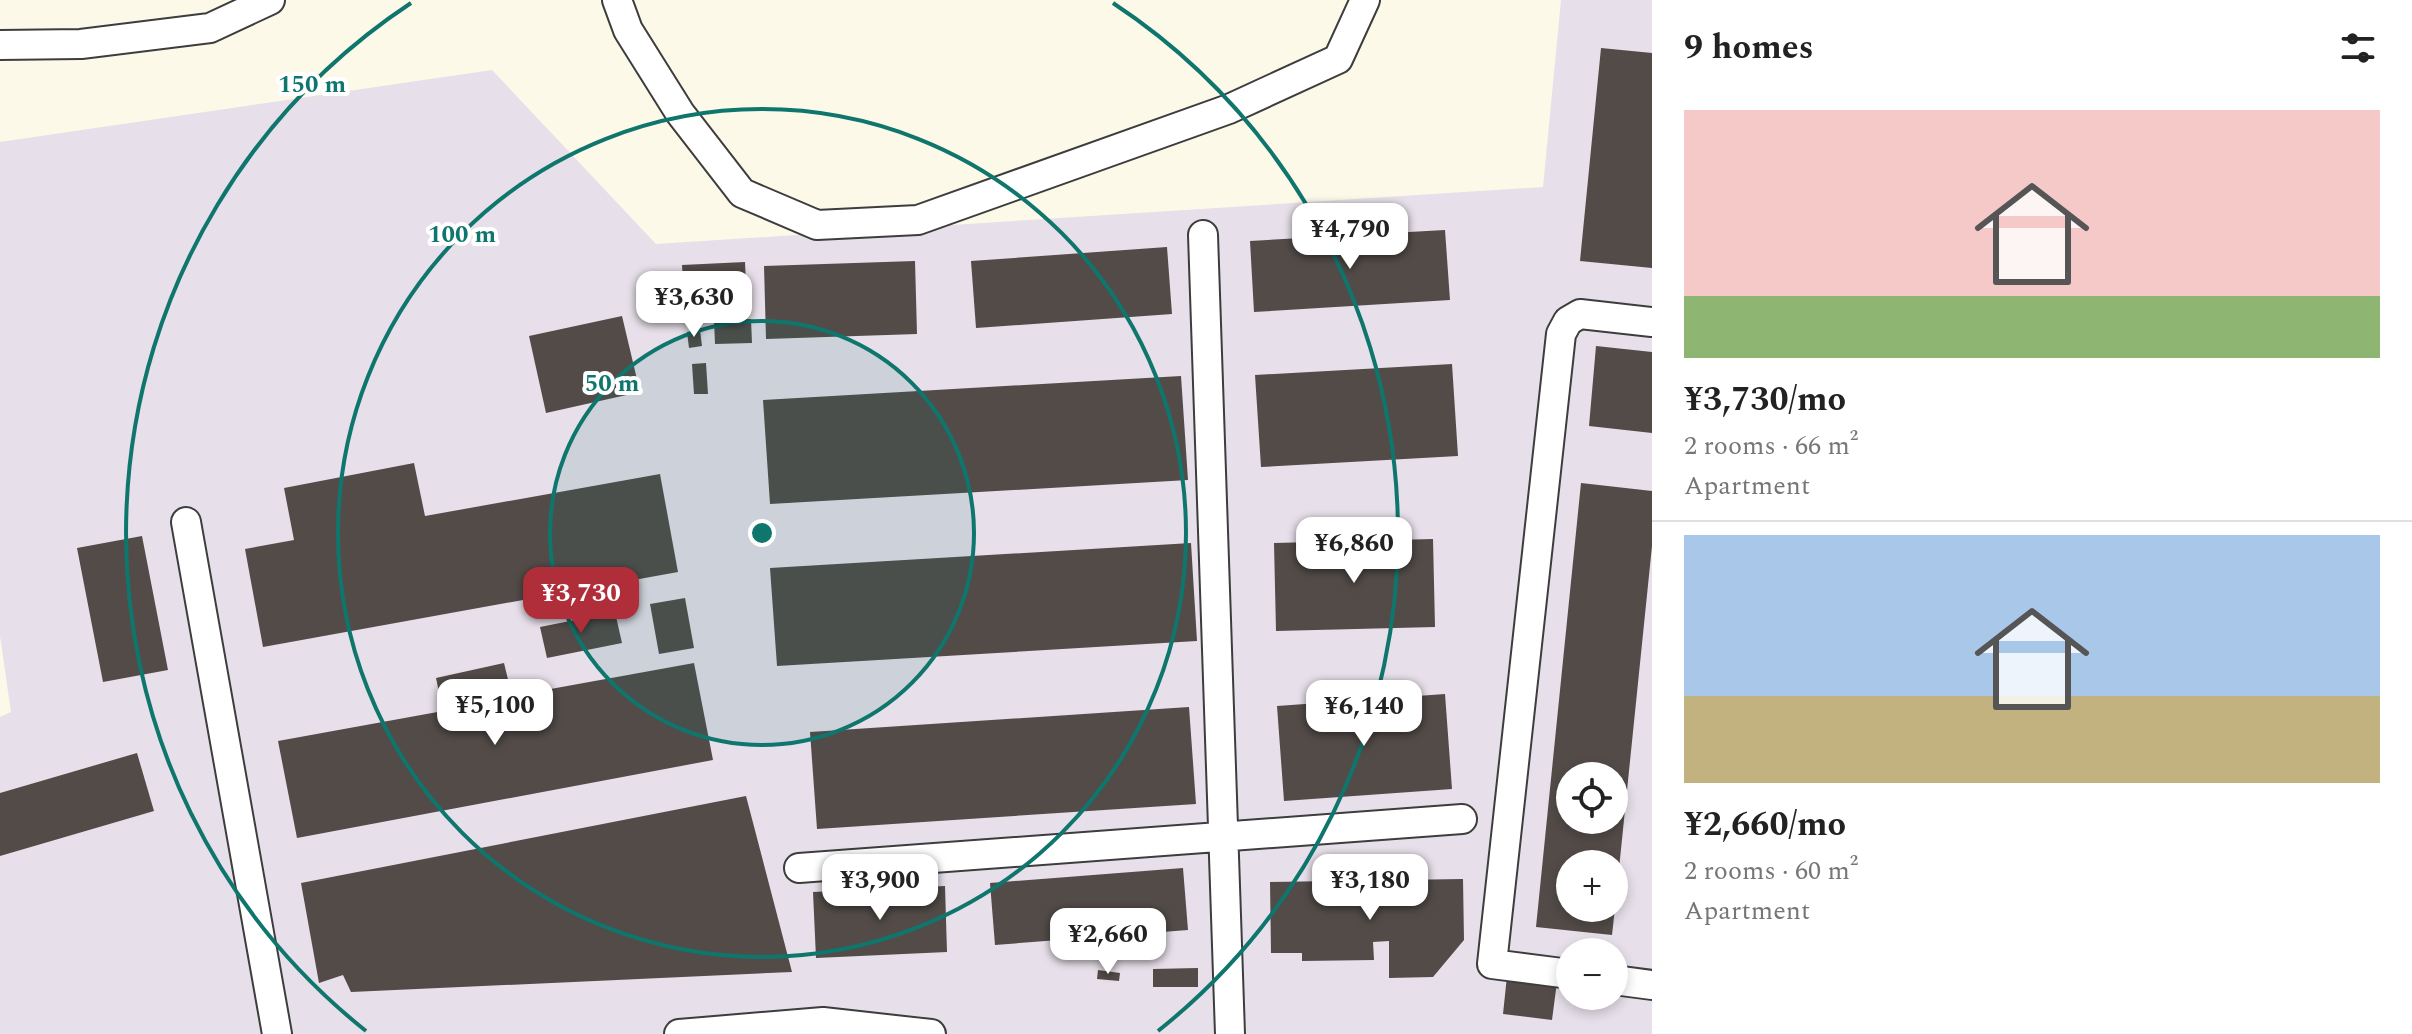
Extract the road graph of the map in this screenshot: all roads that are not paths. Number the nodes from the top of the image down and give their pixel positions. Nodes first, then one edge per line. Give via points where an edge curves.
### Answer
1 (270, 0) edge
2 (617, 0) edge
3 (1365, 0) edge
4 (0, 45) edge
5 (1203, 235) dead end
6 (1652, 322) edge
7 (186, 522) dead end
8 (1462, 819) dead end
9 (1223, 837) junction
10 (799, 868) dead end
11 (1556, 972) edge
12 (1628, 982) edge
13 (1652, 985) edge
14 (277, 1034) edge
15 (679, 1034) edge
16 (931, 1034) edge
17 (1230, 1034) edge

1 - 4 street via 210,28 81,44
2 - 3 street via 628,30 680,113 742,193 817,225 918,220 1229,109 1338,59
5 - 9 street
6 - 11 street via 1580,314 1561,334 1492,964
7 - 14 street
8 - 9 street
9 - 10 street
9 - 17 street
12 - 13 street
15 - 16 street via 823,1022

